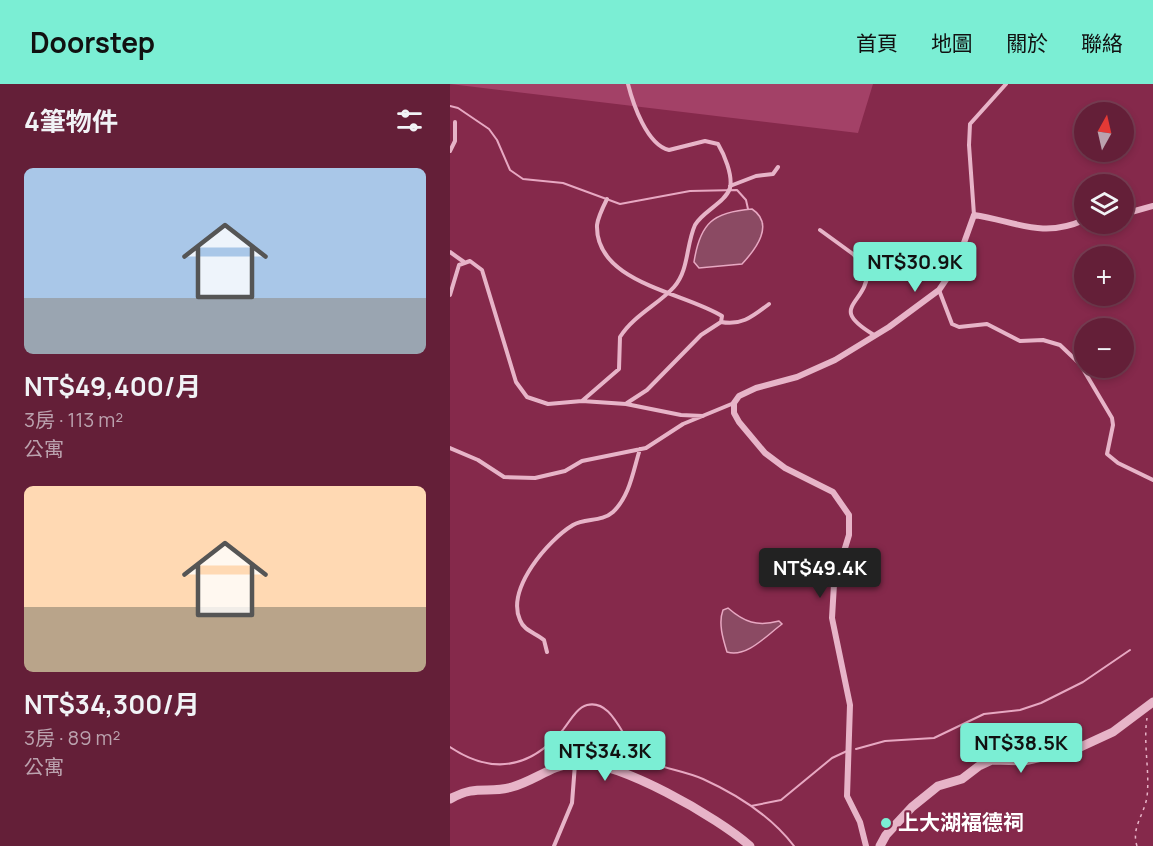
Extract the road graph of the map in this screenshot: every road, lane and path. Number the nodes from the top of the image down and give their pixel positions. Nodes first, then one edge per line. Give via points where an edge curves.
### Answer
1 (628, 84) edge
2 (1006, 84) edge
3 (455, 122) dead end
4 (450, 152) edge
5 (778, 167) dead end
6 (730, 186) junction
7 (607, 199) dead end
8 (1153, 206) edge
9 (1134, 211) edge
10 (975, 215) junction
11 (1074, 223) edge
12 (820, 230) dead end
13 (450, 252) edge
14 (464, 262) junction
15 (939, 290) junction
16 (670, 292) junction
17 (450, 295) edge
18 (770, 304) dead end
19 (721, 322) junction
20 (875, 336) junction
21 (582, 402) junction
22 (734, 403) junction
23 (626, 404) junction
24 (704, 416) junction
25 (450, 448) edge
26 (640, 449) junction
27 (1153, 480) edge
28 (547, 652) dead end
29 (1151, 703) edge
30 (576, 763) junction
31 (450, 799) edge
32 (554, 846) edge
33 (750, 846) edge
34 (866, 846) edge
35 (880, 846) edge
36 (1137, 846) edge

1 - 6 lane via 657,144 669,150 705,141 718,144
2 - 10 lane via 974,118 968,132
3 - 4 lane via 455,141
5 - 6 lane via 773,174
6 - 16 lane via 726,195 696,224 681,278
7 - 16 lane via 597,224 600,246 624,274
8 - 9 street
10 - 11 street via 1021,228
10 - 15 street via 956,265
12 - 20 lane via 868,270 849,315
13 - 14 lane
14 - 17 lane via 455,272
14 - 21 lane via 470,261 482,270 521,391 548,404
15 - 20 street
15 - 27 lane via 952,324 987,324 1020,341 1052,341 1073,355 1112,418 1107,454
16 - 19 lane via 720,314
16 - 21 lane via 624,330 619,344 619,369
18 - 19 lane via 746,321
19 - 23 lane via 701,335 647,390
20 - 22 street via 835,360 798,377 756,388
21 - 23 lane
22 - 24 lane
22 - 34 street via 738,422 765,453 833,492 849,515 849,535 834,584 832,618 850,705 847,796
23 - 24 lane
24 - 26 lane via 676,427
25 - 26 lane via 504,477 525,479 565,471 582,461
26 - 28 lane via 631,482 614,512 578,523 548,544 525,583 517,604 520,620 544,640
29 - 35 street via 1113,732 1079,748 1024,760 992,760 962,779 939,786 912,807
29 - 36 path via 1145,731 1147,798 1136,826
30 - 31 street via 559,766 513,787 475,789
30 - 32 lane via 572,803
30 - 33 street via 621,772 715,819

